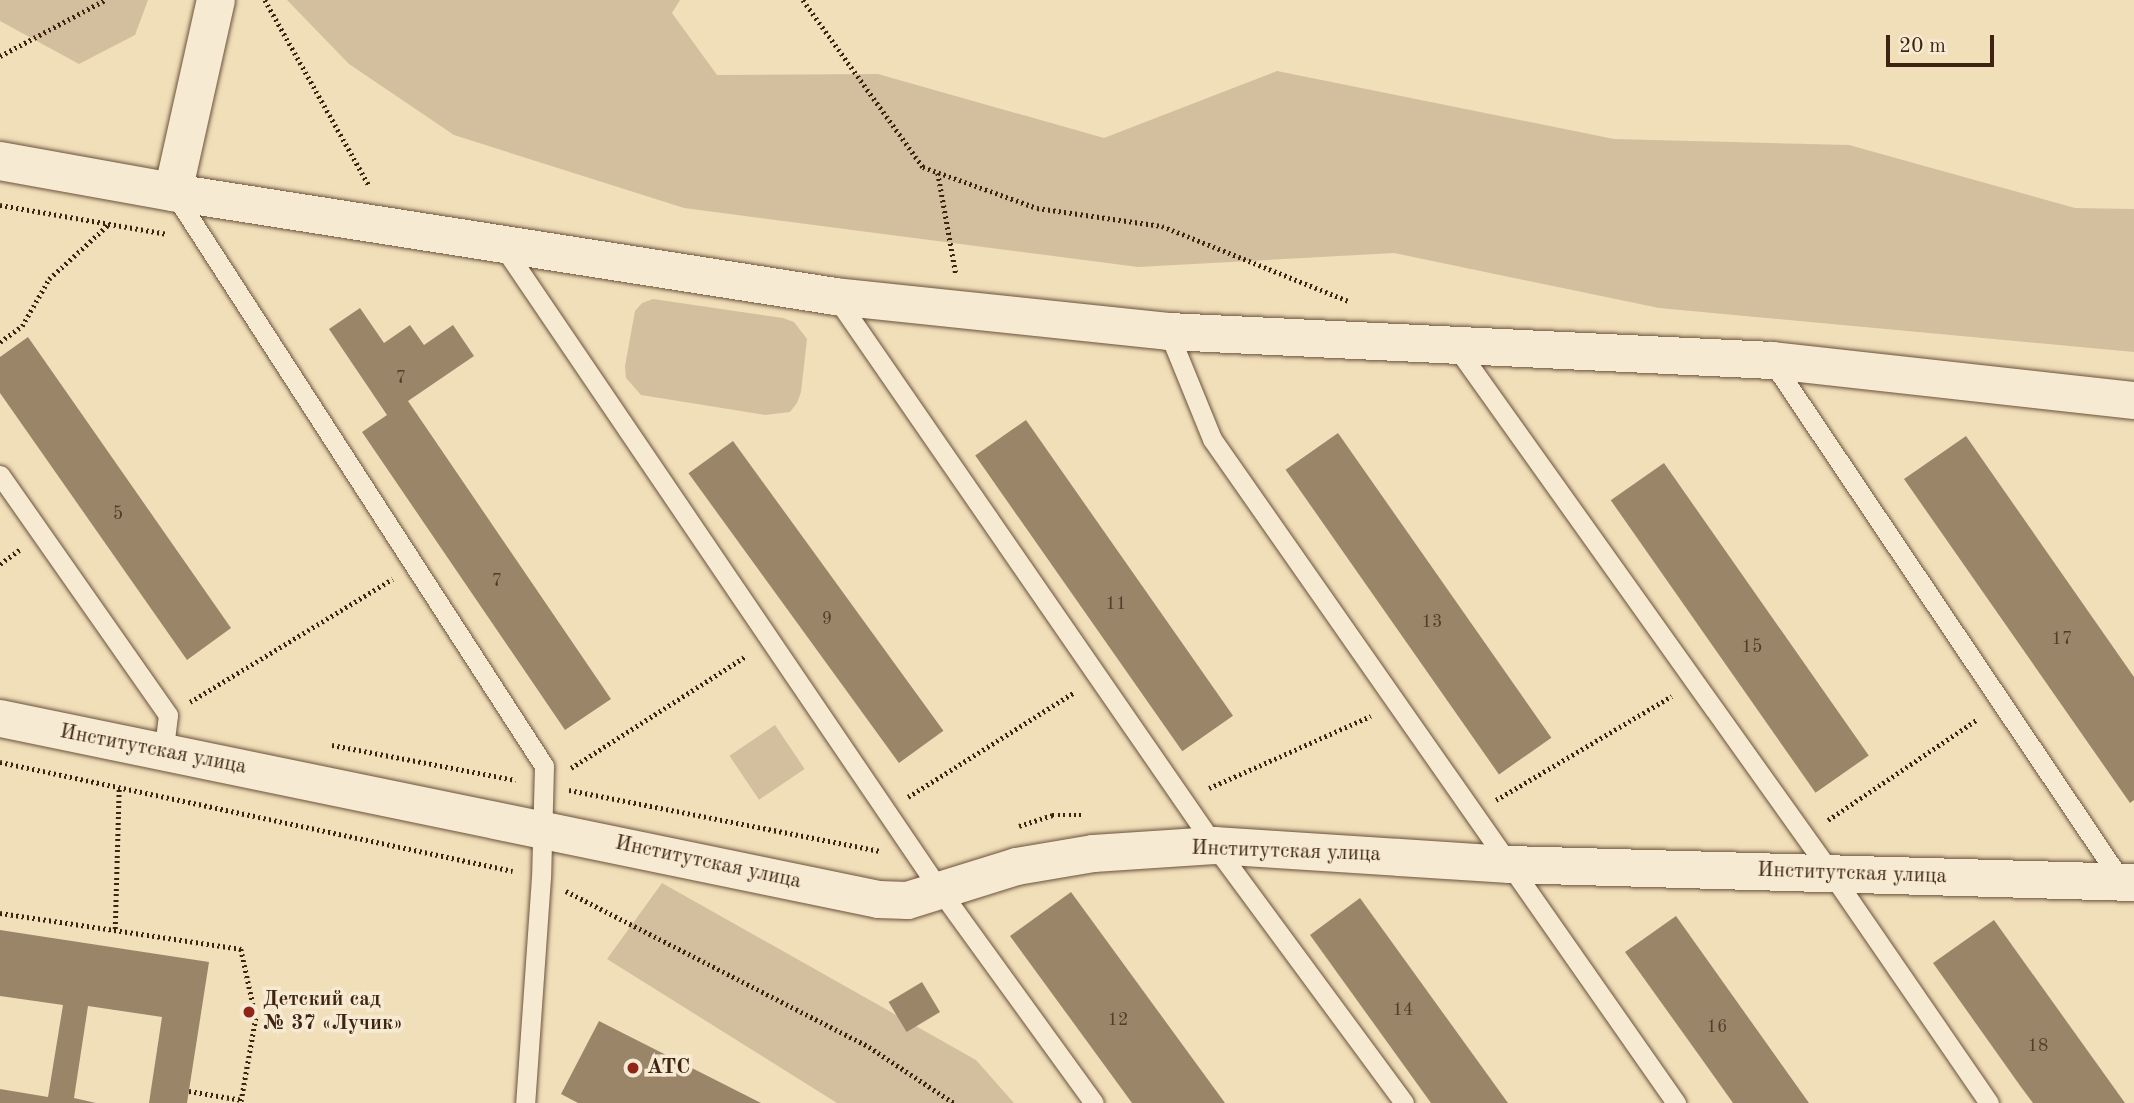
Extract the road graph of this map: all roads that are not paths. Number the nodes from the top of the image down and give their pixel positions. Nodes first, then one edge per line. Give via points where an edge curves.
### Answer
1 (216, 0) edge
2 (0, 161) edge
3 (173, 192) junction
4 (502, 244) junction
5 (835, 296) junction
6 (1168, 331) junction
7 (1454, 344) junction
8 (1771, 360) junction
9 (2134, 400) edge
10 (0, 475) edge
11 (0, 718) edge
12 (163, 753) junction
13 (542, 829) junction
14 (1213, 845) junction
15 (1509, 864) junction
16 (1831, 873) junction
17 (2122, 886) edge
18 (939, 888) junction
19 (526, 1103) edge
20 (1094, 1103) edge
21 (1404, 1103) edge
22 (1676, 1103) edge
23 (1989, 1103) edge

1 - 3 street
2 - 3 street
3 - 4 street
3 - 13 lane via 544,766
4 - 5 street
4 - 18 lane
5 - 6 street
5 - 14 lane
6 - 7 street
6 - 15 lane via 1212,439
7 - 8 street
7 - 16 lane
8 - 9 street
8 - 17 lane
10 - 12 lane via 168,715
11 - 12 street, Институтская улица
12 - 13 street, Институтская улица
13 - 18 street, Институтская улица via 878,899 907,900
13 - 19 lane
14 - 15 street, Институтская улица
14 - 18 street, Институтская улица via 1093,853 1016,866
14 - 21 lane
15 - 16 street, Институтская улица
15 - 22 lane
16 - 17 street, Институтская улица
16 - 23 lane
18 - 20 lane

